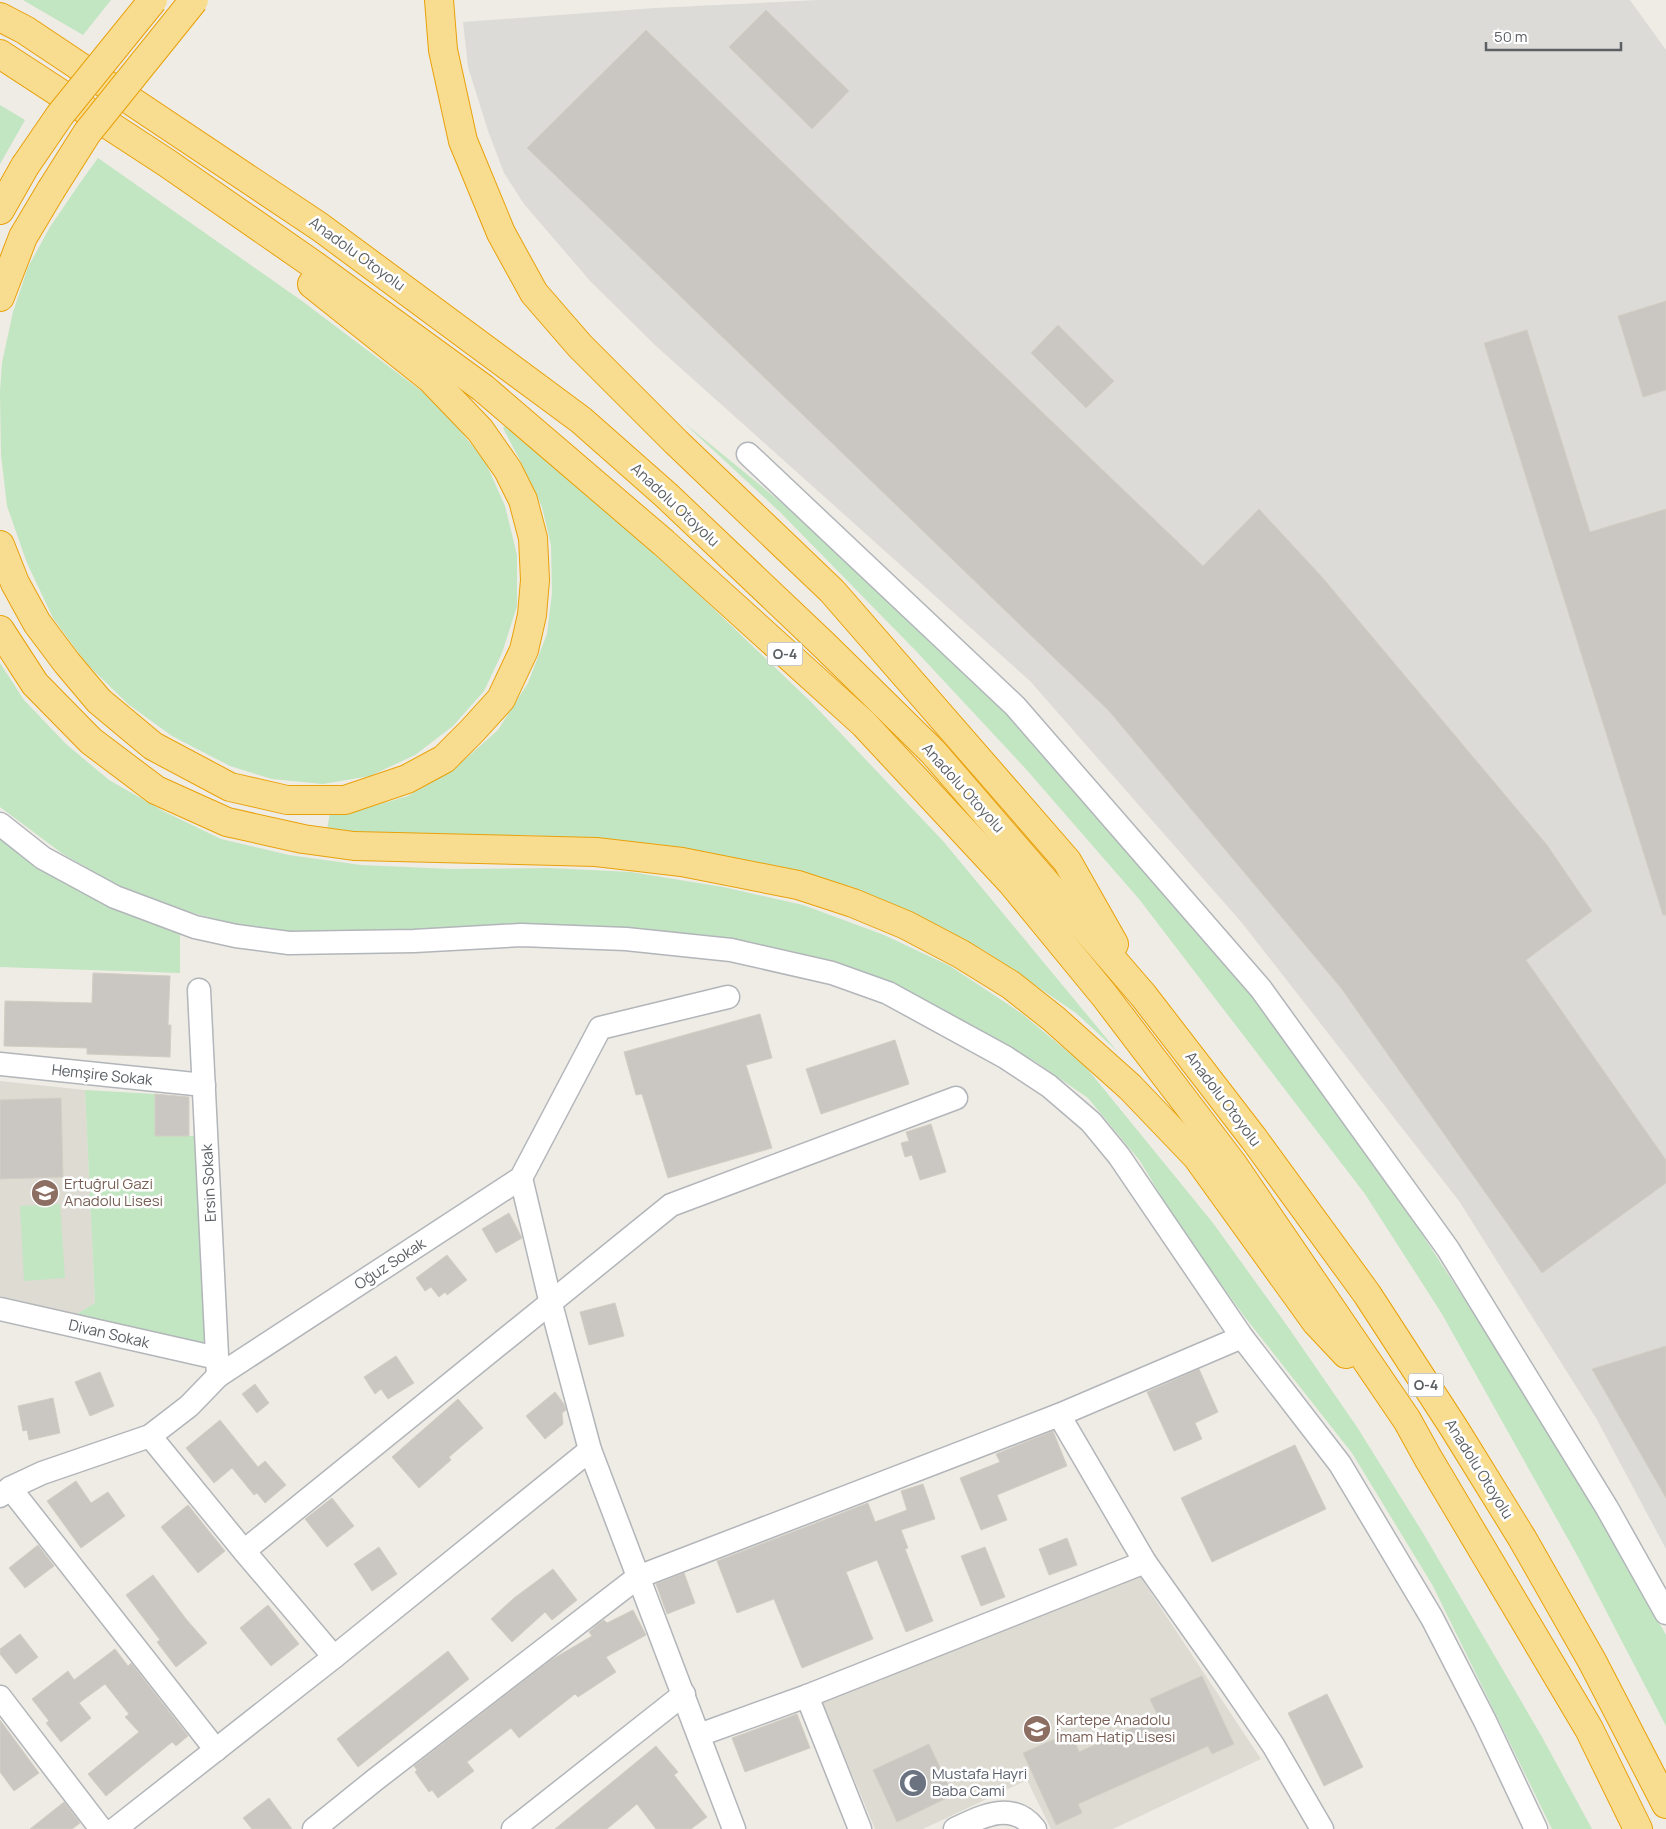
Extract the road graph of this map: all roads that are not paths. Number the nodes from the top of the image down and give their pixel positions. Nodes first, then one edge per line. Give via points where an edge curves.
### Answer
1 (153, 0) edge
2 (194, 0) edge
3 (440, 0) edge
4 (0, 17) edge
5 (0, 54) edge
6 (167, 163) junction
7 (0, 210) edge
8 (0, 297) edge
9 (748, 454) dead end
10 (0, 545) edge
11 (0, 630) edge
12 (0, 824) edge
13 (199, 990) dead end
14 (1143, 995) junction
15 (728, 997) dead end
16 (0, 1064) edge
17 (204, 1085) junction
18 (956, 1098) dead end
19 (521, 1178) junction
20 (551, 1304) junction
21 (0, 1309) edge
22 (1242, 1337) junction
23 (218, 1367) junction
24 (1059, 1416) junction
25 (1407, 1420) junction
26 (150, 1436) junction
27 (590, 1450) junction
28 (5, 1492) edge
29 (244, 1551) junction
30 (1145, 1562) junction
31 (638, 1577) junction
32 (1666, 1613) edge
33 (334, 1656) junction
34 (684, 1694) junction
35 (807, 1696) junction
36 (0, 1697) edge
37 (700, 1734) junction
38 (216, 1750) junction
39 (1666, 1804) edge
40 (725, 1825) edge
41 (101, 1829) edge
42 (115, 1829) edge
43 (314, 1829) edge
44 (513, 1829) edge
45 (860, 1829) edge
46 (955, 1829) edge
47 (1035, 1829) edge
48 (1322, 1829) edge
49 (1536, 1829) edge
50 (1638, 1829) edge

1 - 7 highway, bridge via 60,115
2 - 8 highway, bridge via 87,133 23,237
3 - 14 highway via 443,50 462,141 500,233 534,293 580,346 832,591 1061,854
4 - 14 highway, Anadolu Otoyolu / O-4 via 25,30 320,227 581,420 673,502 933,752
5 - 6 highway, Anadolu Otoyolu / O-4
6 - 10 highway via 431,379 480,430 508,470 523,500 533,538 535,580 524,650 500,699 444,759 407,779 344,800 286,800 230,787 153,746 99,701 37,623 15,583
6 - 25 highway, Anadolu Otoyolu / O-4 via 482,388 664,543 864,724 1012,882 1104,995 1232,1163
9 - 32 street via 1015,706 1261,989 1448,1250 1607,1508
11 - 25 highway via 35,684 91,741 156,790 227,822 303,840 354,846 596,852 702,865 798,885 844,900 906,925 962,954 1011,985 1054,1020 1130,1087 1197,1157 1316,1322
12 - 22 street via 42,858 115,897 195,927 236,936 289,943 521,935 626,939 731,950 832,972 888,993 1005,1057 1048,1086 1091,1122 1119,1156
13 - 17 street, Ersin Sokak
14 - 39 highway, Anadolu Otoyolu / O-4 via 1367,1294 1454,1428 1592,1661
15 - 19 street, Oğuz Sokak via 600,1028
16 - 17 street, Hemşire Sokak
17 - 23 street, Ersin Sokak
18 - 20 street via 671,1205
19 - 20 street
19 - 23 street, Oğuz Sokak
20 - 27 street
20 - 29 street
21 - 23 street, Divan Sokak
22 - 24 street
22 - 49 street via 1340,1464 1376,1524 1432,1618
23 - 26 street, Oğuz Sokak via 189,1406
24 - 30 street
24 - 31 street
25 - 50 highway, Anadolu Otoyolu / O-4 via 1589,1729
26 - 28 street, Oğuz Sokak via 42,1473
26 - 29 street
27 - 31 street
27 - 33 street
28 - 38 street
29 - 33 street
30 - 35 street
30 - 48 street via 1272,1745
31 - 34 street
31 - 43 street
33 - 38 street
34 - 37 street
34 - 44 street
35 - 37 street
35 - 45 street
36 - 41 street
37 - 40 street
38 - 42 street
46 - 47 street via 996,1813 1019,1815

